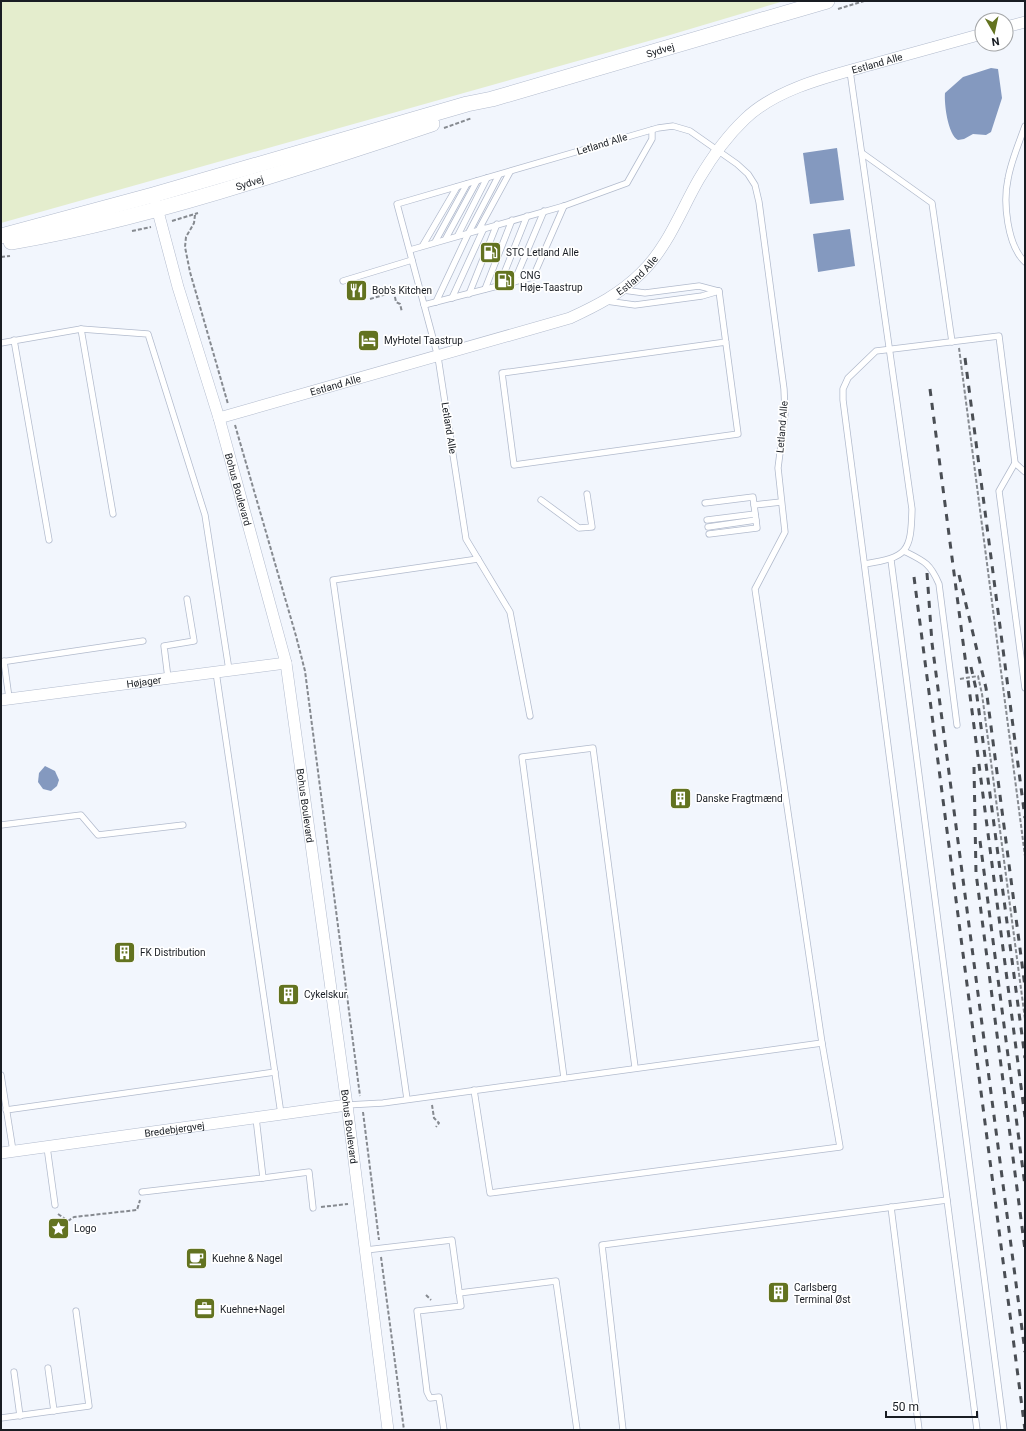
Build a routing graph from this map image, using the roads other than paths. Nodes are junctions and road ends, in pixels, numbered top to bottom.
1 (827, 1) edge
2 (1025, 22) edge
3 (1014, 25) edge
4 (974, 36) edge
5 (850, 71) junction
6 (492, 99) junction
7 (1025, 126) edge
8 (652, 130) junction
9 (718, 150) junction
10 (862, 153) junction
11 (510, 172) junction
12 (499, 175) junction
13 (487, 178) junction
14 (477, 181) junction
15 (467, 184) junction
16 (457, 187) junction
17 (153, 195) junction
18 (564, 206) junction
19 (158, 211) junction
20 (544, 211) junction
21 (528, 216) junction
22 (512, 220) junction
23 (497, 224) junction
24 (482, 228) junction
25 (469, 232) junction
26 (458, 235) junction
27 (1, 236) edge
28 (446, 238) junction
29 (435, 242) junction
30 (1, 244) edge
31 (423, 245) junction
32 (410, 250) junction
33 (412, 260) junction
34 (1025, 262) edge
35 (343, 281) dead end
36 (514, 282) junction
37 (499, 286) junction
38 (485, 289) junction
39 (623, 290) junction
40 (719, 291) junction
41 (469, 294) junction
42 (452, 298) junction
43 (605, 301) junction
44 (436, 302) junction
45 (424, 305) junction
46 (81, 329) junction
47 (14, 340) junction
48 (955, 341) junction
49 (726, 342) junction
50 (1, 343) edge
51 (890, 349) junction
52 (438, 357) junction
53 (218, 418) junction
54 (1015, 463) junction
55 (1025, 472) edge
56 (587, 494) dead end
57 (541, 500) dead end
58 (781, 502) junction
59 (705, 503) dead end
60 (754, 505) junction
61 (113, 514) dead end
62 (756, 517) junction
63 (707, 520) dead end
64 (708, 527) dead end
65 (709, 534) dead end
66 (49, 540) dead end
67 (904, 551) junction
68 (478, 559) junction
69 (892, 560) junction
70 (865, 564) junction
71 (187, 599) dead end
72 (143, 641) dead end
73 (2, 661) edge
74 (286, 663) junction
75 (229, 670) junction
76 (216, 672) junction
77 (168, 678) junction
78 (1025, 688) edge
79 (5, 699) edge
80 (530, 716) dead end
81 (957, 725) dead end
82 (1, 825) edge
83 (183, 825) dead end
84 (822, 1043) junction
85 (635, 1067) junction
86 (274, 1072) junction
87 (1, 1075) edge
88 (564, 1078) junction
89 (474, 1090) junction
90 (407, 1099) junction
91 (347, 1105) junction
92 (6, 1110) junction
93 (281, 1114) junction
94 (256, 1118) junction
95 (47, 1146) junction
96 (13, 1151) junction
97 (1, 1153) edge
98 (263, 1178) junction
99 (142, 1192) road end
100 (947, 1200) junction
101 (55, 1205) road end
102 (891, 1207) junction
103 (313, 1208) road end
104 (366, 1250) junction
105 (459, 1292) junction
106 (76, 1311) dead end
107 (48, 1368) dead end
108 (14, 1372) dead end
109 (54, 1411) junction
110 (20, 1416) junction
111 (1, 1418) edge
112 (388, 1430) edge
113 (444, 1430) edge
114 (577, 1430) edge
115 (623, 1430) edge
116 (919, 1430) edge
117 (977, 1430) edge
118 (1004, 1430) edge

1 - 6 main road, Sydvej
2 - 3 street
4 - 5 street, Estland Alle
5 - 9 street, Estland Alle
5 - 10 lane
6 - 17 main road, Sydvej
6 - 19 main road, Sydvej
7 - 34 lane
8 - 9 lane, Letland Alle
8 - 11 lane, Letland Alle
8 - 18 lane
9 - 39 street, Estland Alle
9 - 58 lane, Letland Alle
10 - 48 lane
10 - 51 lane
11 - 12 lane, Letland Alle
11 - 24 lane
12 - 13 lane, Letland Alle
12 - 25 lane
13 - 14 lane, Letland Alle
13 - 26 lane
14 - 15 lane, Letland Alle
14 - 28 lane
15 - 16 lane, Letland Alle
15 - 29 lane
16 - 31 lane
16 - 32 lane, Letland Alle
17 - 19 street, Bohus Boulevard
17 - 27 main road, Sydvej
18 - 20 lane
18 - 36 lane
19 - 30 main road, Sydvej
19 - 53 street, Bohus Boulevard
20 - 21 lane
20 - 36 lane
21 - 22 lane
21 - 37 lane
22 - 23 lane
22 - 38 lane
23 - 24 lane
23 - 41 lane
24 - 25 lane
24 - 42 lane
25 - 26 lane
25 - 44 lane
26 - 28 lane
28 - 29 lane
29 - 31 lane
31 - 32 lane
32 - 33 lane, Letland Alle
33 - 35 lane
33 - 45 lane, Letland Alle
36 - 37 lane
37 - 38 lane
38 - 41 lane
39 - 40 lane
39 - 43 street, Estland Alle
40 - 43 lane
40 - 49 lane
41 - 42 lane
42 - 44 lane
43 - 52 street, Estland Alle
44 - 45 lane
45 - 52 lane, Letland Alle
46 - 47 lane
46 - 61 lane
46 - 75 lane
47 - 50 lane
47 - 66 lane
48 - 51 lane
48 - 54 lane
49 - 49 lane
51 - 67 lane
51 - 70 lane
52 - 53 street, Estland Alle
52 - 68 lane, Letland Alle
53 - 74 street, Bohus Boulevard
54 - 55 lane
54 - 78 lane
56 - 57 lane
58 - 60 lane
58 - 84 lane, Letland Alle
59 - 60 lane
60 - 62 lane
62 - 63 lane
62 - 64 lane
62 - 65 lane
67 - 69 lane
67 - 81 lane
68 - 80 lane, Letland Alle
68 - 90 lane
69 - 70 lane
69 - 118 lane
70 - 100 lane
71 - 77 lane
72 - 73 lane
73 - 79 lane
74 - 75 street, Højager
74 - 91 street, Bohus Boulevard
75 - 76 street, Højager
76 - 77 street, Højager
76 - 86 lane
77 - 79 street, Højager
82 - 83 lane
84 - 85 lane
84 - 89 lane
85 - 88 lane
85 - 88 lane
86 - 92 lane
86 - 93 lane
87 - 92 lane
88 - 89 lane
89 - 90 lane
90 - 91 lane
91 - 93 street, Bredebjergvej
91 - 104 street, Bohus Boulevard
92 - 96 lane
93 - 94 street, Bredebjergvej
94 - 95 street, Bredebjergvej
94 - 98 lane
95 - 96 street, Bredebjergvej
95 - 101 lane
96 - 97 street, Bredebjergvej
98 - 99 lane
98 - 103 lane
100 - 102 lane
100 - 117 lane
102 - 115 lane
102 - 116 lane
104 - 105 lane
104 - 112 street, Bohus Boulevard
105 - 113 lane
105 - 114 lane
106 - 109 lane
107 - 109 lane
108 - 110 lane
109 - 110 lane
110 - 111 lane

